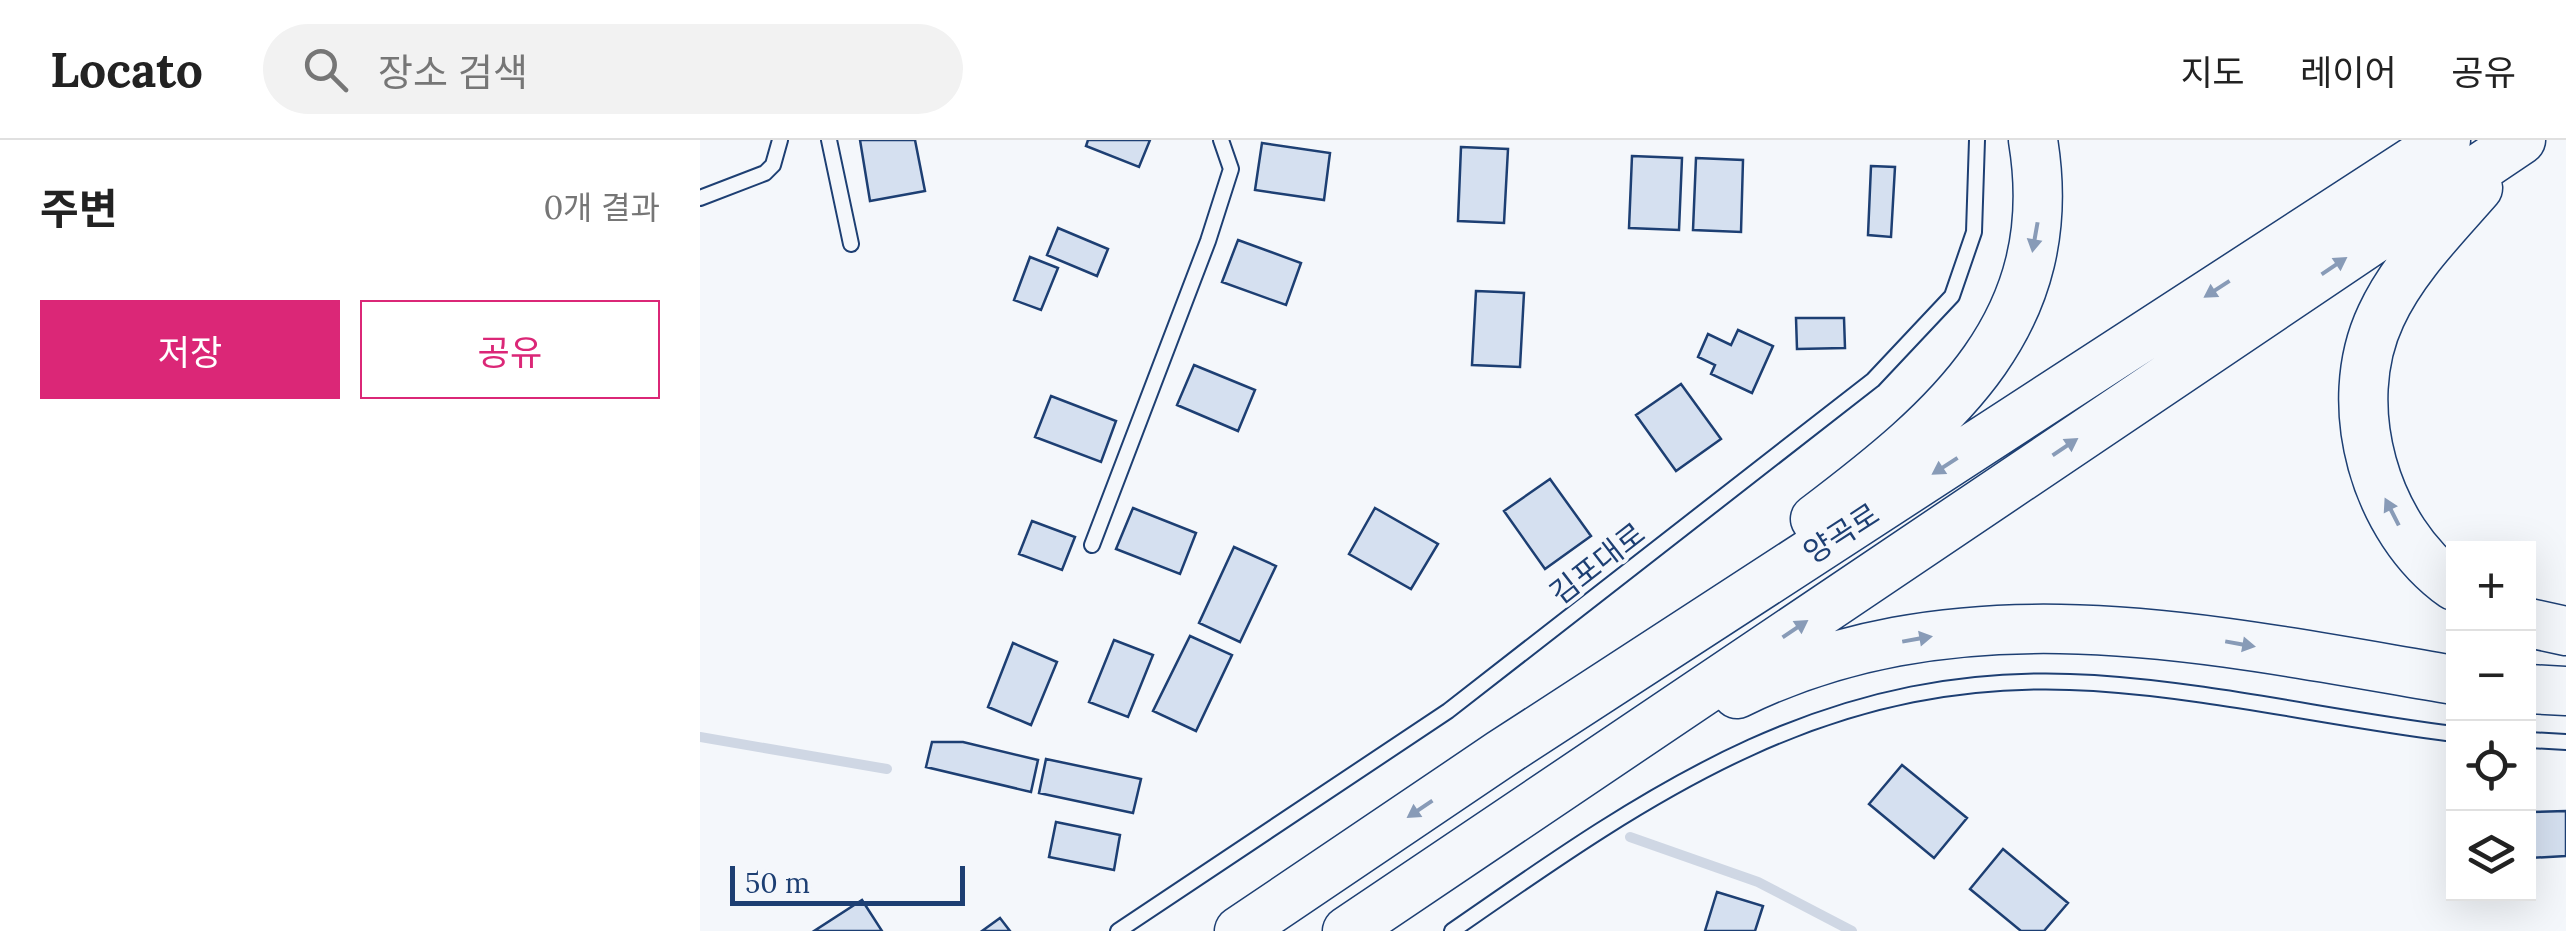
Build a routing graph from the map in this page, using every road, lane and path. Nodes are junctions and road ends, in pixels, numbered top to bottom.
1 (780, 140) edge
2 (829, 140) edge
3 (1221, 140) edge
4 (1977, 140) edge
5 (2033, 140) edge
6 (2446, 140) edge
7 (2520, 140) edge
8 (700, 198) edge
9 (851, 244) dead end
10 (1092, 546) dead end
11 (2446, 578) edge
12 (2536, 625) edge
13 (2566, 631) edge
14 (2446, 679) edge
15 (2536, 689) edge
16 (2566, 691) edge
17 (2446, 733) edge
18 (2536, 740) edge
19 (2566, 742) edge
20 (1501, 754) junction
21 (1453, 859) junction
22 (1118, 931) edge
23 (1239, 931) edge
24 (1347, 931) edge
25 (1452, 931) edge

1 - 8 lane
2 - 9 lane
3 - 10 lane
4 - 22 lane, 김포대로
5 -> 20 highway
6 -> 20 highway, 양곡로
11 -> 7 highway
21 -> 7 highway, 양곡로
12 - 13 highway
21 -> 14 highway
15 - 16 highway
17 - 25 lane
18 - 19 lane
20 -> 23 highway, 양곡로
21 - 24 highway, 양곡로

